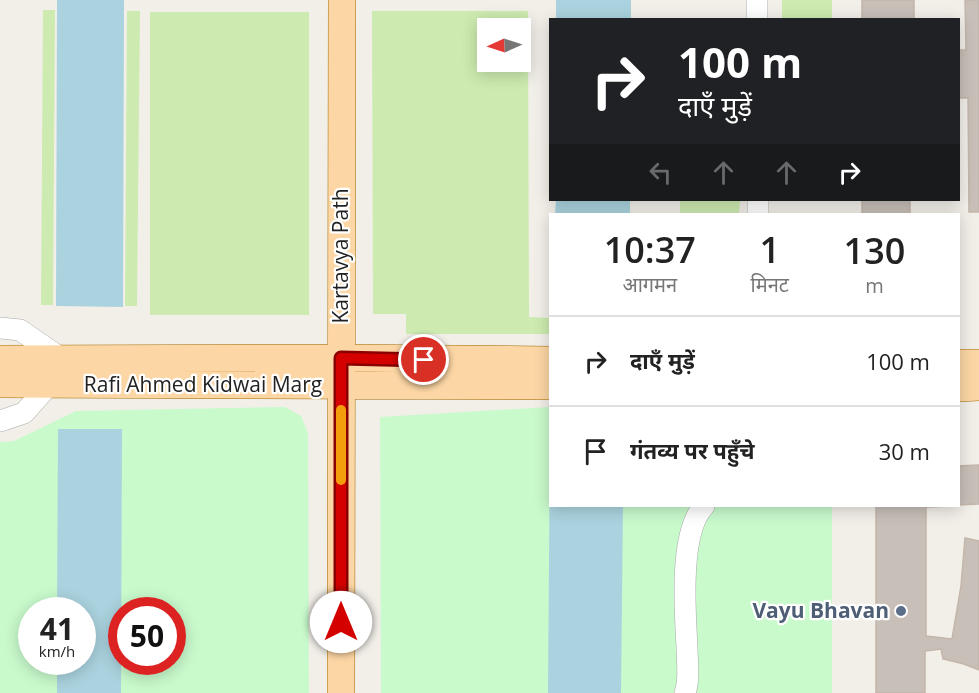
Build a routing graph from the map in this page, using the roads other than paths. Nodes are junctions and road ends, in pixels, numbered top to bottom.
1 (342, 0) edge
2 (757, 0) edge
3 (758, 18) edge
4 (0, 328) edge
5 (0, 359) edge
6 (62, 359) junction
7 (549, 360) edge
8 (960, 363) edge
9 (979, 363) edge
10 (341, 372) junction
11 (0, 384) edge
12 (49, 385) junction
13 (549, 386) edge
14 (979, 387) edge
15 (960, 388) edge
16 (0, 421) edge
17 (703, 507) edge
18 (341, 693) edge
19 (685, 693) edge

1 - 10 main road, Kartavya Path
2 - 3 street
4 - 6 street
5 - 6 main road, Rafi Ahmed Kidwai Marg
6 - 10 main road, Rafi Ahmed Kidwai Marg
7 - 10 main road, Rafi Ahmed Kidwai Marg
8 - 9 main road
10 - 12 main road, Rafi Ahmed Kidwai Marg
10 - 13 main road, Rafi Ahmed Kidwai Marg
10 - 18 main road, Kartavya Path
11 - 12 main road, Rafi Ahmed Kidwai Marg
12 - 16 street
14 - 15 main road
17 - 19 street

